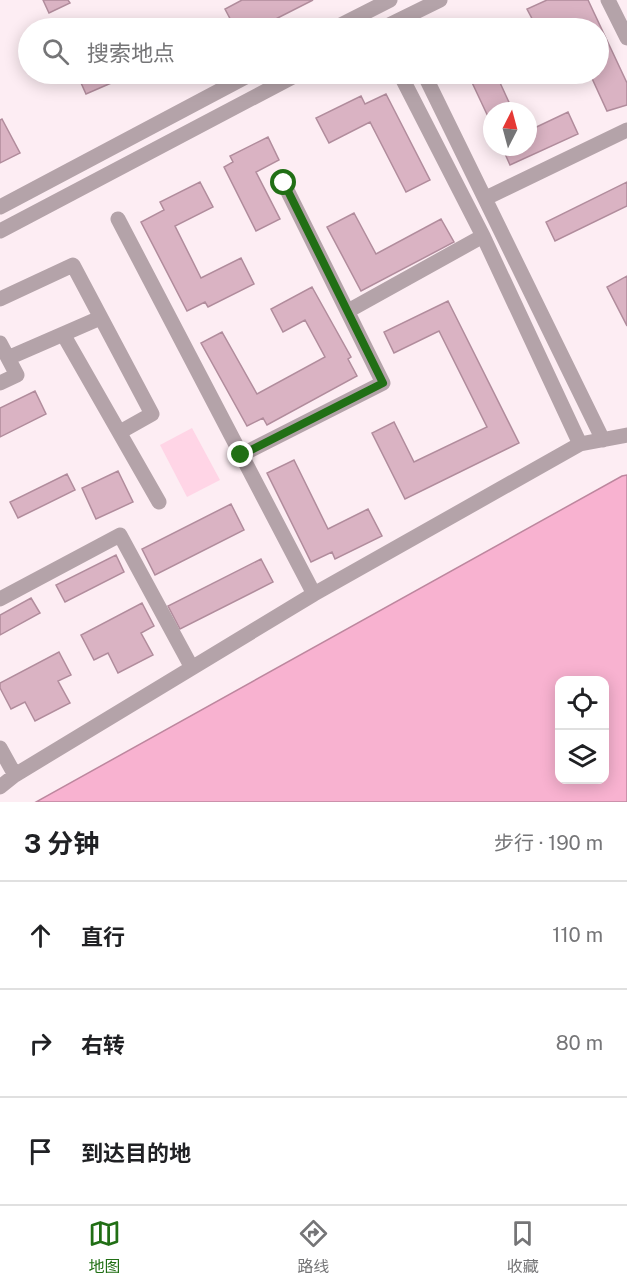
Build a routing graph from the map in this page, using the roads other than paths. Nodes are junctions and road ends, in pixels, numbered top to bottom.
1 (389, 0) edge
2 (440, 0) edge
3 (608, 0) edge
4 (369, 5) edge
5 (350, 18) edge
6 (397, 18) edge
7 (411, 18) edge
8 (627, 38) edge
9 (232, 84) edge
10 (279, 84) edge
11 (405, 84) edge
12 (429, 84) edge
13 (627, 130) edge
14 (284, 183) dead end
15 (486, 198) junction
16 (0, 207) edge
17 (118, 219) dead end
18 (0, 231) edge
19 (483, 236) junction
20 (0, 299) edge
21 (348, 311) junction
22 (100, 318) junction
23 (63, 334) junction
24 (0, 343) edge
25 (8, 358) junction
26 (0, 383) edge
27 (120, 432) junction
28 (627, 435) edge
29 (603, 440) junction
30 (580, 444) junction
31 (241, 455) junction
32 (159, 502) dead end
33 (314, 594) junction
34 (0, 598) edge
35 (192, 668) junction
36 (0, 748) edge
37 (15, 775) junction
38 (0, 787) edge

1 - 4 street
1 - 6 street
2 - 7 street
3 - 8 street
4 - 5 street
9 - 16 street
10 - 18 street
11 - 19 street
12 - 15 street
13 - 15 street
14 - 21 street
15 - 29 street
17 - 31 street
19 - 21 street
19 - 30 street
20 - 22 street
21 - 31 street
22 - 23 street
22 - 27 street
23 - 25 street
23 - 27 street
24 - 25 street
25 - 26 street
27 - 32 street
28 - 29 street
29 - 30 street
30 - 33 street
31 - 33 street
33 - 35 street
34 - 35 street
35 - 37 street
36 - 37 street
37 - 38 street

